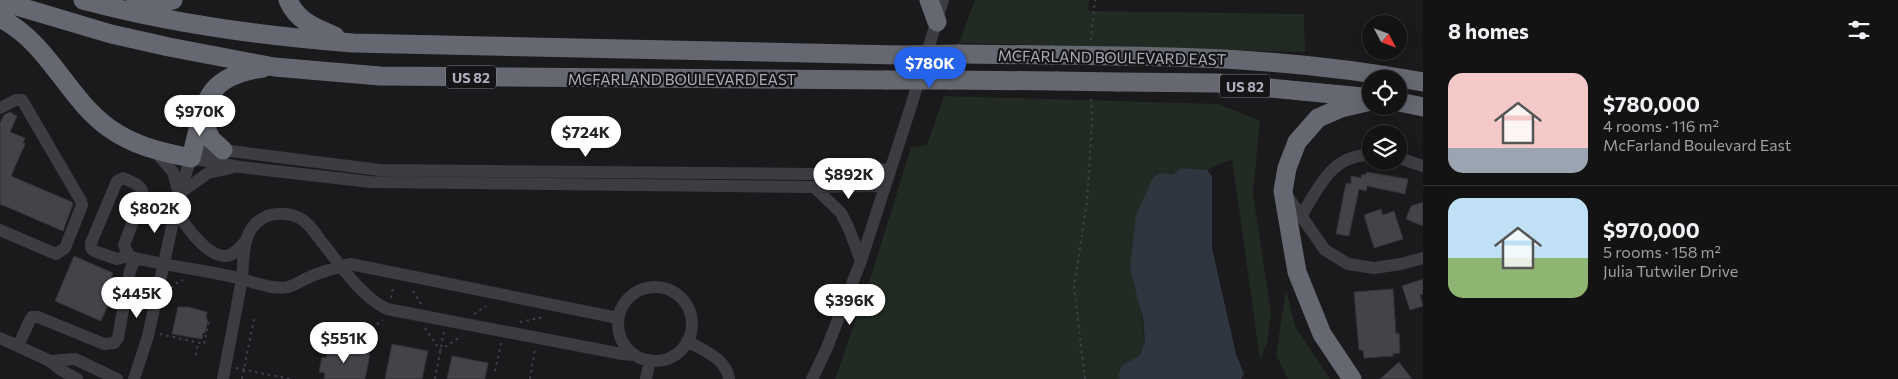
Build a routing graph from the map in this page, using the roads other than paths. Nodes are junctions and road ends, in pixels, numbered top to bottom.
1 (83, 0) edge
2 (173, 0) edge
3 (288, 0) edge
4 (929, 0) edge
5 (943, 0) edge
6 (0, 1) edge
7 (122, 11) junction
8 (0, 18) edge
9 (937, 22) junction
10 (353, 43) junction
11 (274, 67) junction
12 (1423, 82) edge
13 (1362, 99) edge
14 (1362, 102) edge
15 (1407, 104) edge
16 (1423, 107) edge
17 (0, 108) edge
18 (202, 119) junction
19 (222, 150) junction
20 (155, 151) junction
21 (1362, 154) edge
22 (191, 158) junction
23 (1407, 161) edge
24 (1423, 166) edge
25 (240, 167) junction
26 (889, 169) junction
27 (884, 186) junction
28 (814, 187) junction
29 (1283, 191) junction
30 (179, 194) junction
31 (175, 209) junction
32 (1302, 215) junction
33 (0, 230) edge
34 (244, 243) junction
35 (234, 253) junction
36 (132, 257) junction
37 (1423, 258) edge
38 (860, 260) junction
39 (162, 265) junction
40 (342, 266) junction
41 (212, 272) junction
42 (242, 279) junction
43 (618, 318) junction
44 (0, 338) edge
45 (687, 341) junction
46 (18, 346) junction
47 (635, 355) junction
48 (650, 360) junction
49 (50, 361) junction
50 (77, 379) edge
51 (117, 379) edge
52 (134, 379) edge
53 (223, 379) edge
54 (646, 379) edge
55 (730, 379) edge
56 (812, 379) edge
57 (1352, 379) edge

1 - 7 highway, MCFARLAND BOULEVARD EAST / US 82
2 - 7 highway
3 - 10 highway
4 - 9 highway
5 - 9 street
6 - 11 highway, MCFARLAND BOULEVARD EAST / US 82
7 - 10 highway, MCFARLAND BOULEVARD EAST / US 82
8 - 20 highway
9 - 26 street
10 - 12 highway, MCFARLAND BOULEVARD EAST / US 82, bridge
11 - 13 highway, MCFARLAND BOULEVARD EAST / US 82, bridge
11 - 18 highway
14 - 29 highway
15 - 16 highway
17 - 33 street
18 - 19 highway
18 - 22 highway
19 - 22 street
19 - 26 street
20 - 22 highway
20 - 30 street
21 - 32 street
22 - 25 street
22 - 30 street
23 - 24 street
25 - 28 street
25 - 30 street
26 - 27 street
27 - 28 street
27 - 38 street
28 - 38 street
29 - 32 street
29 - 57 highway
30 - 31 street
31 - 35 street
31 - 39 street
32 - 37 street
34 - 35 street
34 - 40 street
34 - 42 street
35 - 41 street
36 - 36 street
36 - 39 street
36 - 46 street
38 - 56 street
39 - 41 street
39 - 52 street
40 - 42 street
40 - 43 street
40 - 47 street
41 - 42 street
42 - 53 street
43 - 45 street
43 - 47 street
44 - 46 street
45 - 48 street
45 - 55 street
46 - 49 street
47 - 48 street
48 - 54 street
49 - 50 street
49 - 51 street

